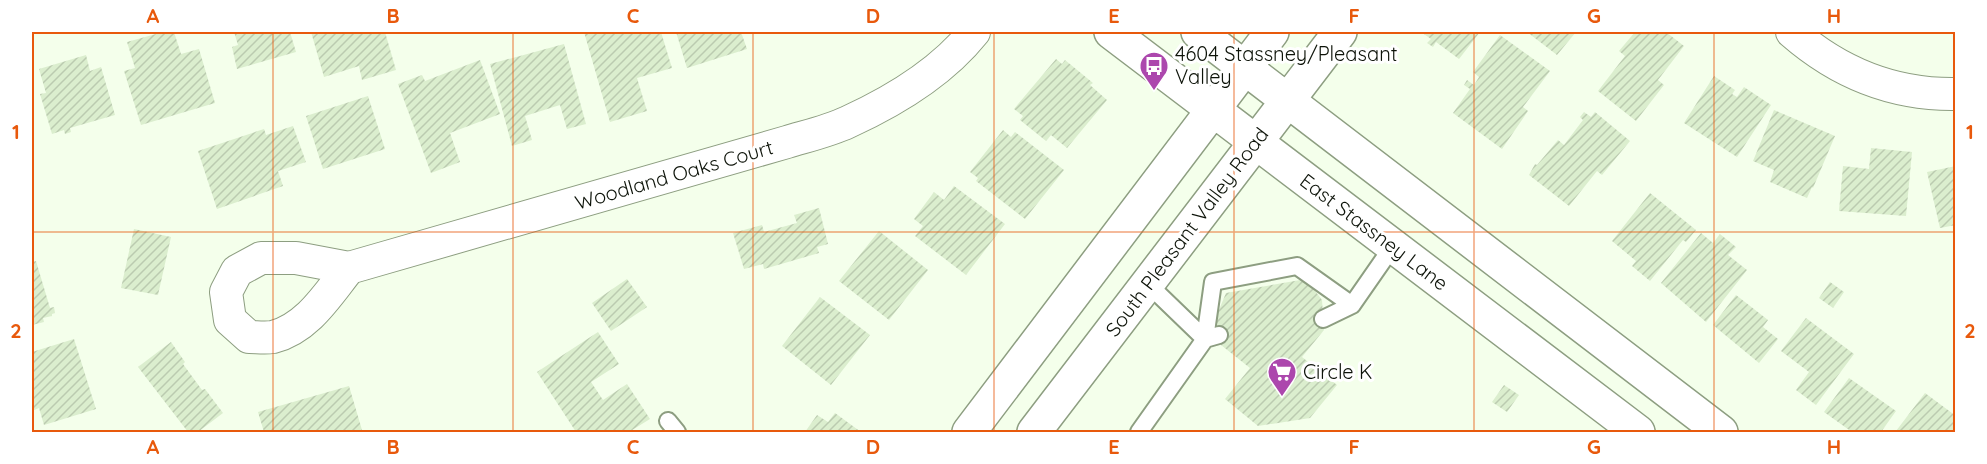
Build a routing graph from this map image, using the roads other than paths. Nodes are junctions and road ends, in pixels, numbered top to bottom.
1 (974, 32) edge
2 (1111, 32) edge
3 (1198, 32) edge
4 (1272, 32) edge
5 (1340, 32) edge
6 (1792, 32) edge
7 (1245, 67) junction
8 (1956, 94) edge
9 (1288, 100) junction
10 (1213, 110) junction
11 (1256, 142) junction
12 (1393, 246) junction
13 (349, 267) dead end
14 (1148, 284) junction
15 (1352, 305) junction
16 (1323, 319) dead end
17 (1212, 337) junction
18 (969, 432) edge
19 (1034, 432) edge
20 (1138, 432) edge
21 (1638, 432) edge
22 (1721, 432) edge

1 - 13 street, Woodland Oaks Court
2 - 10 main road, East Stassney Lane
3 - 7 main road
4 - 7 main road
5 - 9 main road, South Pleasant Valley Road
6 - 8 street
7 - 9 main road
7 - 10 main road
9 - 11 main road, South Pleasant Valley Road
9 - 22 main road
10 - 11 main road, East Stassney Lane
10 - 18 main road
11 - 12 main road, East Stassney Lane
11 - 14 main road, South Pleasant Valley Road
12 - 15 lane
12 - 21 main road, East Stassney Lane
14 - 17 lane
14 - 19 main road, South Pleasant Valley Road
15 - 16 lane
15 - 17 lane
17 - 20 lane

